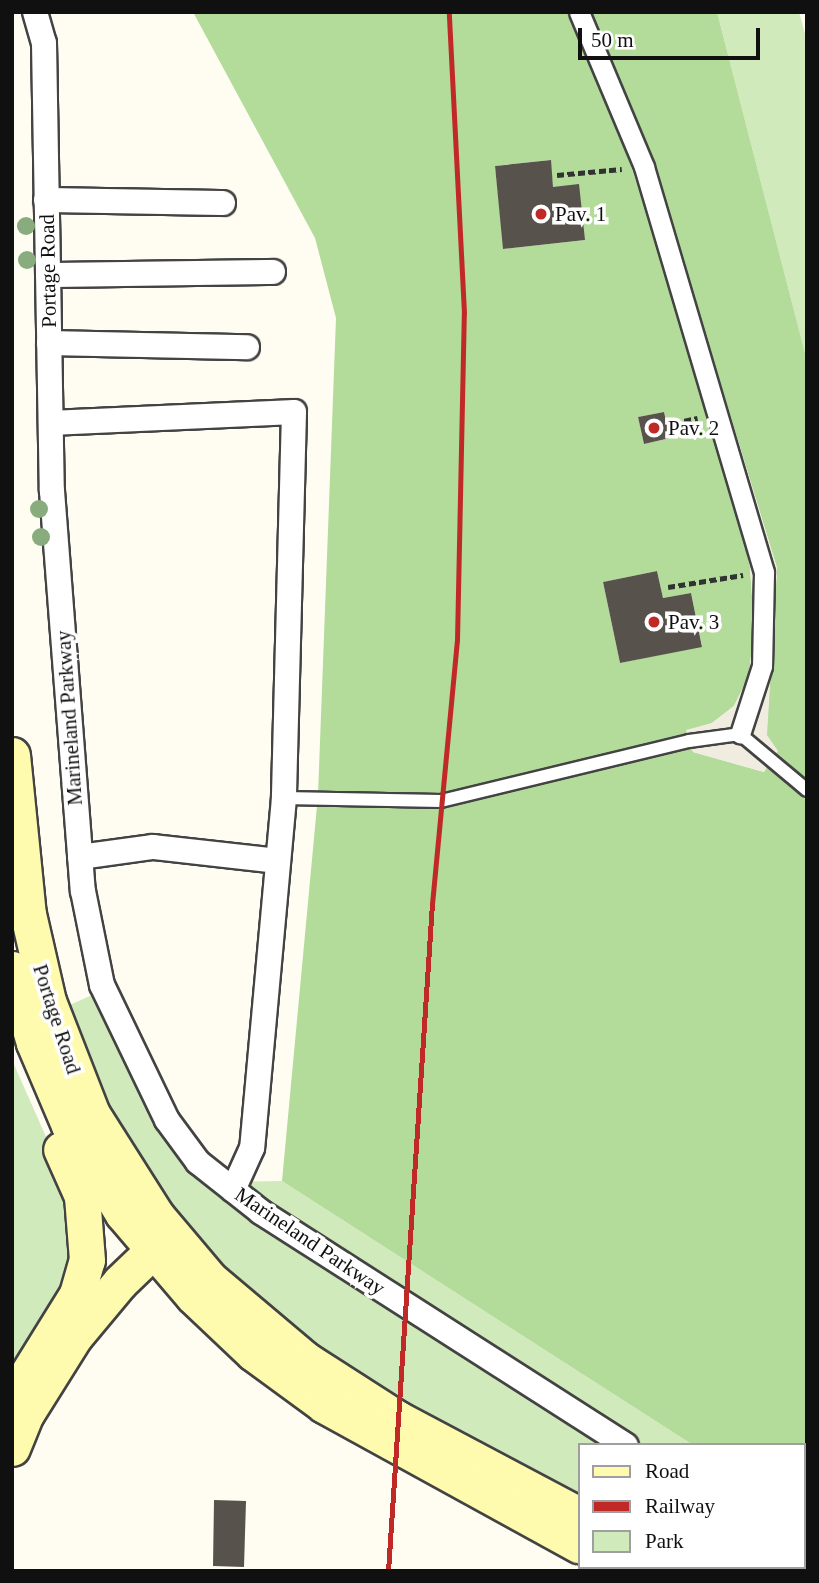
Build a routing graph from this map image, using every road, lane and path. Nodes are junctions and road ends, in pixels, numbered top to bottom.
1 (35, 12) edge
2 (579, 12) edge
3 (644, 167) junction
4 (557, 175) dead end
5 (47, 200) junction
6 (223, 203) dead end
7 (273, 272) dead end
8 (48, 275) junction
9 (49, 343) junction
10 (247, 347) dead end
11 (51, 423) junction
12 (55, 531) joint
13 (764, 572) junction
14 (668, 587) dead end
15 (740, 734) junction
16 (12, 755) edge
17 (807, 790) edge
18 (284, 798) junction
19 (80, 857) junction
20 (277, 861) junction
21 (20, 915) edge
22 (12, 969) edge
23 (12, 1033) edge
24 (233, 1190) junction
25 (161, 1242) junction
26 (12, 1399) edge
27 (623, 1443) edge
28 (12, 1448) edge
29 (578, 1514) edge
30 (578, 1544) edge

1 - 5 street, Portage Road
2 - 3 street
3 - 4 path
3 - 13 street
5 - 6 street
5 - 8 street, Portage Road
7 - 8 street
8 - 9 street, Portage Road
9 - 10 street
9 - 11 street, Portage Road
11 - 12 street, Portage Road
11 - 18 street
12 - 19 street, Marineland Parkway
13 - 14 path
13 - 15 street
15 - 17 lane
15 - 18 lane
16 - 21 main road, Portage Road
18 - 20 street
19 - 20 street
19 - 24 street, Marineland Parkway
20 - 24 street
21 - 25 main road, Portage Road
22 - 25 main road, Portage Road
23 - 26 main road
24 - 27 street, Marineland Parkway
25 - 28 main road
25 - 29 main road
25 - 30 main road

